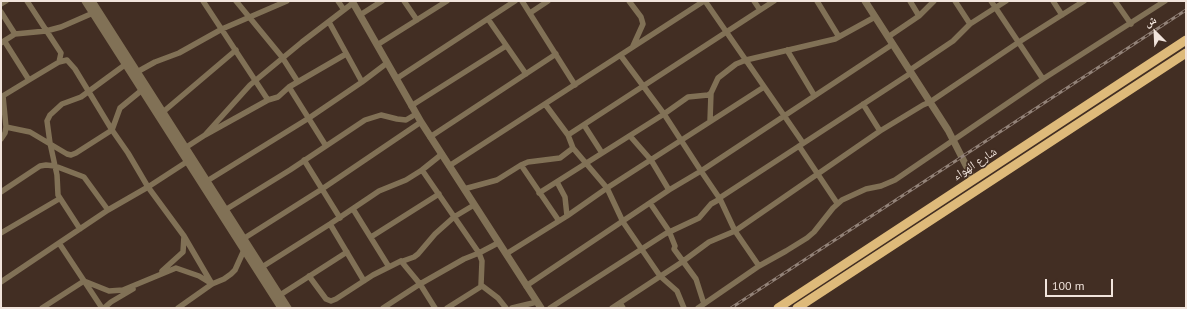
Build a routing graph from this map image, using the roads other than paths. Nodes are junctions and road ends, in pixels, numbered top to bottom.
1 (6, 1) edge
2 (27, 1) edge
3 (85, 1) edge
4 (92, 1) edge
5 (203, 1) edge
6 (236, 1) edge
7 (287, 1) edge
8 (338, 1) edge
9 (368, 1) edge
10 (382, 1) edge
11 (404, 1) edge
12 (447, 1) edge
13 (515, 1) edge
14 (522, 1) edge
15 (548, 1) edge
16 (629, 1) edge
17 (705, 1) edge
18 (754, 1) edge
19 (774, 1) edge
20 (817, 1) edge
21 (865, 1) edge
22 (910, 1) edge
23 (934, 1) edge
24 (955, 1) edge
25 (991, 1) edge
26 (1006, 1) edge
27 (1053, 1) edge
28 (1084, 1) edge
29 (1115, 1) edge
30 (1165, 1) edge
31 (352, 2) edge
32 (1, 4) edge
33 (995, 8) junction
34 (369, 9) junction
35 (344, 10) junction
36 (760, 10) junction
37 (1, 12) edge
38 (93, 13) junction
39 (530, 13) junction
40 (360, 15) junction
41 (1062, 15) junction
42 (919, 16) junction
43 (249, 17) junction
44 (875, 17) junction
45 (488, 19) junction
46 (417, 20) junction
47 (329, 22) junction
48 (970, 24) junction
49 (1131, 24) junction
50 (222, 29) junction
51 (46, 31) junction
52 (726, 31) junction
53 (15, 34) junction
54 (839, 37) junction
55 (888, 37) junction
56 (1186, 40) edge
57 (3, 42) edge
58 (1019, 42) junction
59 (893, 44) junction
60 (377, 46) junction
61 (506, 46) junction
62 (633, 46) junction
63 (236, 50) junction
64 (787, 50) junction
65 (1186, 53) edge
66 (346, 54) junction
67 (556, 54) junction
68 (621, 56) junction
69 (282, 58) junction
70 (746, 60) junction
71 (59, 62) junction
72 (387, 63) junction
73 (126, 64) junction
74 (910, 71) junction
75 (137, 72) junction
76 (526, 74) junction
77 (396, 79) junction
78 (1043, 79) junction
79 (29, 80) junction
80 (256, 80) junction
81 (298, 82) junction
82 (362, 82) junction
83 (575, 84) junction
84 (643, 86) junction
85 (289, 87) junction
86 (764, 87) junction
87 (142, 90) junction
88 (89, 91) junction
89 (711, 94) junction
90 (814, 96) junction
91 (2, 97) edge
92 (268, 100) junction
93 (930, 102) junction
94 (545, 104) junction
95 (862, 104) junction
96 (411, 106) junction
97 (163, 112) junction
98 (416, 114) junction
99 (664, 114) junction
100 (784, 115) junction
101 (309, 118) junction
102 (710, 121) junction
103 (421, 122) junction
104 (584, 125) junction
105 (6, 127) junction
106 (112, 130) junction
107 (880, 131) junction
108 (205, 135) junction
109 (568, 135) junction
110 (630, 136) junction
111 (430, 137) junction
112 (1, 139) edge
113 (953, 139) junction
114 (681, 140) junction
115 (50, 143) junction
116 (801, 145) junction
117 (326, 146) junction
118 (185, 148) junction
119 (573, 148) junction
120 (602, 153) junction
121 (442, 154) junction
122 (304, 160) junction
123 (651, 160) junction
124 (188, 161) junction
125 (585, 164) junction
126 (521, 165) junction
127 (55, 166) junction
128 (449, 166) junction
129 (422, 170) junction
130 (701, 171) junction
131 (818, 175) junction
132 (973, 180) junction
133 (207, 181) junction
134 (557, 182) junction
135 (148, 187) junction
136 (607, 188) junction
137 (322, 189) junction
138 (464, 189) junction
139 (669, 190) junction
140 (1, 192) edge
141 (539, 193) junction
142 (439, 194) junction
143 (59, 199) junction
144 (720, 199) junction
145 (650, 203) junction
146 (837, 203) junction
147 (474, 204) junction
148 (353, 209) junction
149 (108, 210) junction
150 (225, 210) junction
151 (567, 216) junction
152 (454, 217) junction
153 (340, 218) junction
154 (558, 221) junction
155 (623, 222) junction
156 (330, 224) junction
157 (80, 229) junction
158 (669, 231) junction
159 (735, 231) junction
160 (1, 233) edge
161 (184, 236) junction
162 (371, 237) junction
163 (243, 239) junction
164 (59, 243) junction
165 (498, 243) junction
166 (641, 249) junction
167 (244, 250) junction
168 (347, 252) junction
169 (479, 253) junction
170 (506, 254) junction
171 (401, 261) junction
172 (682, 262) junction
173 (758, 266) junction
174 (262, 267) junction
175 (389, 267) junction
176 (156, 275) junction
177 (309, 276) junction
178 (660, 276) junction
179 (84, 281) junction
180 (364, 281) junction
181 (1, 282) edge
182 (212, 284) junction
183 (420, 284) junction
184 (482, 286) junction
185 (526, 286) junction
186 (280, 295) junction
187 (704, 304) junction
188 (539, 305) edge
189 (621, 305) edge
190 (386, 307) edge
191 (42, 308) edge
192 (103, 308) edge
193 (178, 308) edge
194 (281, 308) edge
195 (288, 308) edge
196 (436, 308) edge
197 (447, 308) edge
198 (506, 308) edge
199 (512, 308) edge
200 (550, 308) edge
201 (612, 308) edge
202 (684, 308) edge
203 (698, 308) edge
204 (778, 308) edge
205 (797, 308) edge

1 - 32 street
2 - 51 street
3 - 38 street
4 - 75 street
5 - 50 street
6 - 43 street
7 - 43 street
8 - 35 street
9 - 34 street
10 - 34 street
11 - 46 street
12 - 46 street
13 - 45 street
14 - 39 street
15 - 39 street
16 - 62 street
17 - 52 street
17 - 62 street
18 - 36 street
19 - 36 street
20 - 54 street
21 - 44 street
22 - 42 street
23 - 42 street
24 - 48 street
25 - 33 street
26 - 33 street
27 - 41 street
28 - 41 street
29 - 49 street
30 - 49 street
31 - 35 street
31 - 40 street
33 - 48 street
33 - 58 street
34 - 40 street
35 - 47 street
36 - 52 street
37 - 53 street
38 - 51 street
38 - 73 street
39 - 67 street
40 - 60 street
41 - 58 street
42 - 55 street
43 - 50 street
43 - 69 street
44 - 54 street
44 - 55 street
45 - 61 street
45 - 77 street
46 - 60 street
47 - 66 street
47 - 69 street
48 - 74 street
49 - 78 street
50 - 63 street
50 - 75 street
51 - 53 street
51 - 71 street
52 - 70 street
52 - 84 street
53 - 57 street
54 - 64 street
55 - 59 street
56 - 132 highway, شارع الهواء
57 - 79 street
58 - 78 street
58 - 93 street
59 - 74 street
59 - 90 street
60 - 72 street
61 - 76 street
61 - 96 street
62 - 68 street
63 - 80 street
63 - 97 street
64 - 70 street
64 - 90 street
65 - 205 highway, شارع الهواء
66 - 81 street
66 - 82 street
67 - 76 street
67 - 83 street
68 - 83 street
68 - 84 street
69 - 80 street
69 - 81 street
70 - 86 street
70 - 89 street
71 - 79 street
71 - 88 street
72 - 77 street
72 - 82 street
73 - 87 street
73 - 88 street
74 - 93 street
74 - 95 street
75 - 97 street
76 - 111 street
77 - 96 street
78 - 113 street
79 - 91 street
80 - 92 street
80 - 108 street
81 - 85 street
82 - 101 street
83 - 94 street
84 - 99 street
84 - 104 street
85 - 92 street
85 - 101 street
86 - 100 street
86 - 102 street
87 - 106 street
87 - 124 street
88 - 106 street
88 - 115 street
89 - 99 street
89 - 102 street
90 - 100 street
91 - 105 street
92 - 108 street
93 - 107 street
93 - 113 street
94 - 109 street
94 - 128 street
95 - 107 street
95 - 116 street
96 - 98 street
97 - 118 street
98 - 103 street
98 - 117 street
99 - 110 street
99 - 114 street
100 - 116 street
100 - 130 street
101 - 117 street
101 - 133 street
102 - 114 street
103 - 111 street
103 - 137 street
104 - 109 street
104 - 120 street
105 - 112 street
105 - 115 street
106 - 115 street
106 - 135 street
107 - 131 street
108 - 118 street
109 - 119 street
110 - 120 street
110 - 123 street
111 - 121 street
113 - 132 street
113 - 146 street
114 - 123 street
114 - 130 street
115 - 127 street
116 - 131 street
116 - 144 street
117 - 122 street
118 - 133 street
119 - 125 street
119 - 126 street
120 - 125 street
121 - 128 street
121 - 129 street
122 - 137 street
122 - 150 street
123 - 136 street
123 - 139 street
124 - 135 street
124 - 167 street
125 - 134 street
125 - 136 street
126 - 138 street
126 - 141 street
127 - 140 street
127 - 143 street
127 - 149 street
128 - 138 street
129 - 142 street
129 - 148 street
130 - 139 street
130 - 144 street
131 - 146 street
131 - 159 street
132 - 204 highway, شارع الهواء
133 - 150 street
134 - 141 street
134 - 151 street
135 - 149 street
135 - 161 street
136 - 151 street
136 - 155 street
137 - 153 street
137 - 163 street
138 - 147 street
139 - 145 street
141 - 154 street
142 - 152 street
142 - 162 street
143 - 157 street
143 - 160 street
144 - 158 street
144 - 159 street
145 - 155 street
145 - 158 street
146 - 173 street
147 - 152 street
147 - 165 street
148 - 153 street
148 - 162 street
149 - 157 street
150 - 163 street
151 - 154 street
152 - 169 street
152 - 171 street
153 - 156 street
154 - 170 street
155 - 166 street
155 - 185 street
156 - 168 street
156 - 174 street
157 - 164 street
158 - 166 street
158 - 172 street
159 - 172 street
159 - 173 street
161 - 176 street
161 - 182 street
162 - 175 street
163 - 174 street
164 - 179 street
164 - 181 street
165 - 169 street
165 - 170 street
166 - 178 street
166 - 200 street
167 - 182 street
167 - 194 street
168 - 177 street
168 - 180 street
169 - 183 street
169 - 184 street
170 - 185 street
171 - 175 street
171 - 183 street
172 - 178 street
172 - 187 street
173 - 187 street
174 - 186 street
175 - 180 street
176 - 179 street
176 - 182 street
176 - 192 street
177 - 180 street
177 - 186 street
178 - 189 street
178 - 202 street
179 - 191 street
179 - 192 street
182 - 193 street
183 - 190 street
183 - 196 street
184 - 197 street
184 - 198 street
185 - 188 street
186 - 195 street
187 - 203 street
188 - 199 street
189 - 201 street

